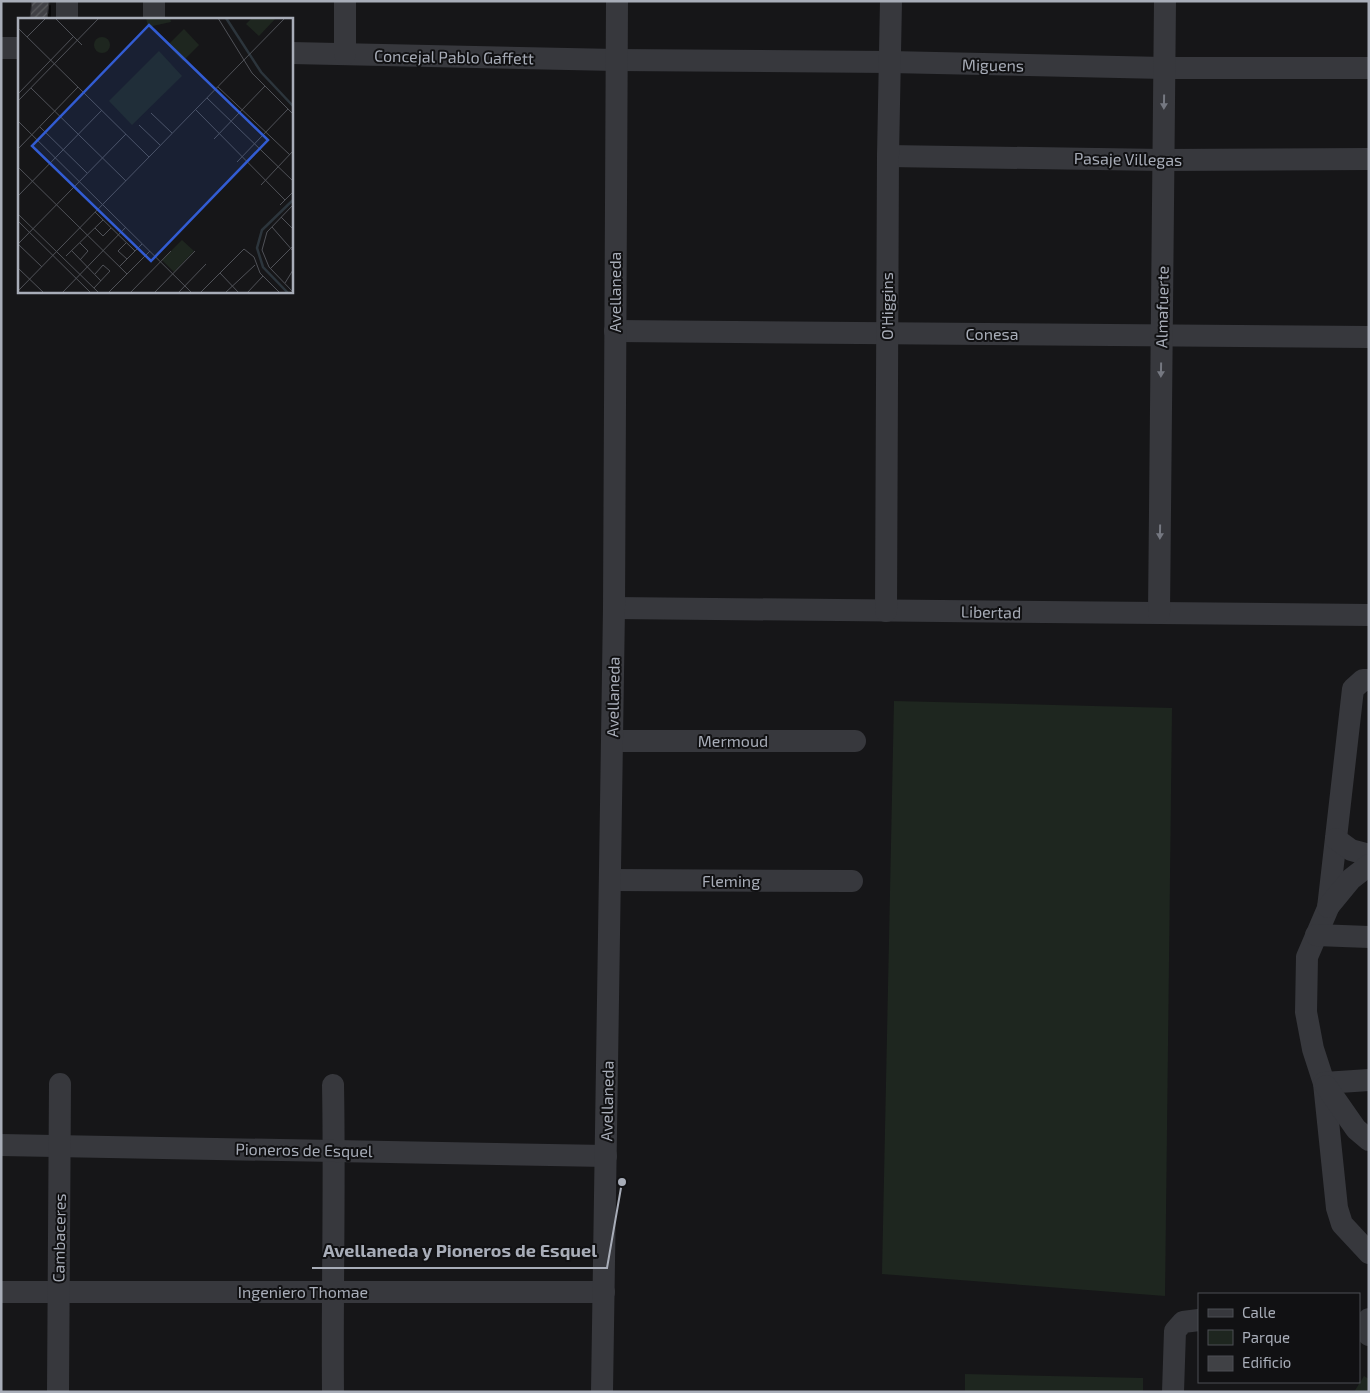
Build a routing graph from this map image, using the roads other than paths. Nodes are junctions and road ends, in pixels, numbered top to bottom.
1 (67, 1) edge
2 (154, 1) edge
3 (345, 1) edge
4 (617, 1) edge
5 (891, 1) edge
6 (1165, 1) edge
7 (67, 18) edge
8 (154, 18) edge
9 (1, 48) edge
10 (18, 48) edge
11 (292, 53) edge
12 (345, 54) junction
13 (616, 60) junction
14 (890, 62) junction
15 (1164, 68) junction
16 (1369, 68) edge
17 (888, 156) junction
18 (1369, 159) edge
19 (1164, 160) junction
20 (615, 331) junction
21 (887, 333) junction
22 (1162, 336) junction
23 (1369, 337) edge
24 (614, 608) junction
25 (886, 611) junction
26 (1159, 613) junction
27 (1369, 616) edge
28 (1369, 680) edge
29 (854, 741) dead end
30 (612, 742) junction
31 (1336, 838) junction
32 (1369, 854) edge
33 (1369, 865) edge
34 (610, 880) junction
35 (852, 881) dead end
36 (1328, 908) junction
37 (1316, 935) junction
38 (1369, 937) edge
39 (1369, 1080) edge
40 (1324, 1083) junction
41 (60, 1084) dead end
42 (333, 1085) dead end
43 (1369, 1140) edge
44 (1, 1145) edge
45 (60, 1146) junction
46 (334, 1150) junction
47 (606, 1156) junction
48 (1369, 1253) edge
49 (1, 1292) edge
50 (332, 1292) junction
51 (604, 1292) junction
52 (58, 1293) junction
53 (1198, 1320) edge
54 (58, 1392) edge
55 (333, 1392) edge
56 (602, 1392) edge
57 (1173, 1392) edge

1 - 7 street
2 - 8 street
3 - 12 street
4 - 13 street, Avellaneda
5 - 14 street, O'Higgins
6 - 15 street, Almafuerte
9 - 10 street
11 - 12 street, Concejal Pablo Gaffett
12 - 13 street, Concejal Pablo Gaffett
13 - 14 street, Miguens
13 - 20 street, Avellaneda
14 - 15 street, Miguens
14 - 17 street, O'Higgins
15 - 16 street, Miguens
15 -> 19 street, Almafuerte
17 - 19 street, Pasaje Villegas
17 - 21 street, O'Higgins
18 - 19 street, Pasaje Villegas
19 - 22 street, Almafuerte
20 - 21 street, Conesa
20 - 24 street, Avellaneda
21 - 22 street, Conesa
21 - 25 street, O'Higgins
22 - 23 street, Conesa
22 -> 26 street, Almafuerte
24 - 25 street, Libertad
24 - 30 street, Avellaneda
25 - 26 street, Libertad
26 - 27 street, Libertad
28 - 31 street
29 - 30 street, Mermoud
30 - 34 street, Avellaneda
31 - 32 street
31 - 36 street
33 - 36 street
34 - 35 street, Fleming
34 - 47 street, Avellaneda
36 - 37 street
37 - 38 street
37 - 40 street
39 - 40 street
40 - 43 street
40 - 48 street
41 - 45 street, Cambaceres
42 - 46 street
44 - 45 street, Pioneros de Esquel
45 - 46 street, Pioneros de Esquel
45 - 52 street, Cambaceres
46 - 47 street, Pioneros de Esquel
46 - 50 street
47 - 51 street, Avellaneda
49 - 52 street, Ingeniero Thomae
50 - 51 street, Ingeniero Thomae
50 - 52 street, Ingeniero Thomae
50 - 55 street
51 - 56 street, Avellaneda
52 - 54 street, Cambaceres
53 - 57 street

